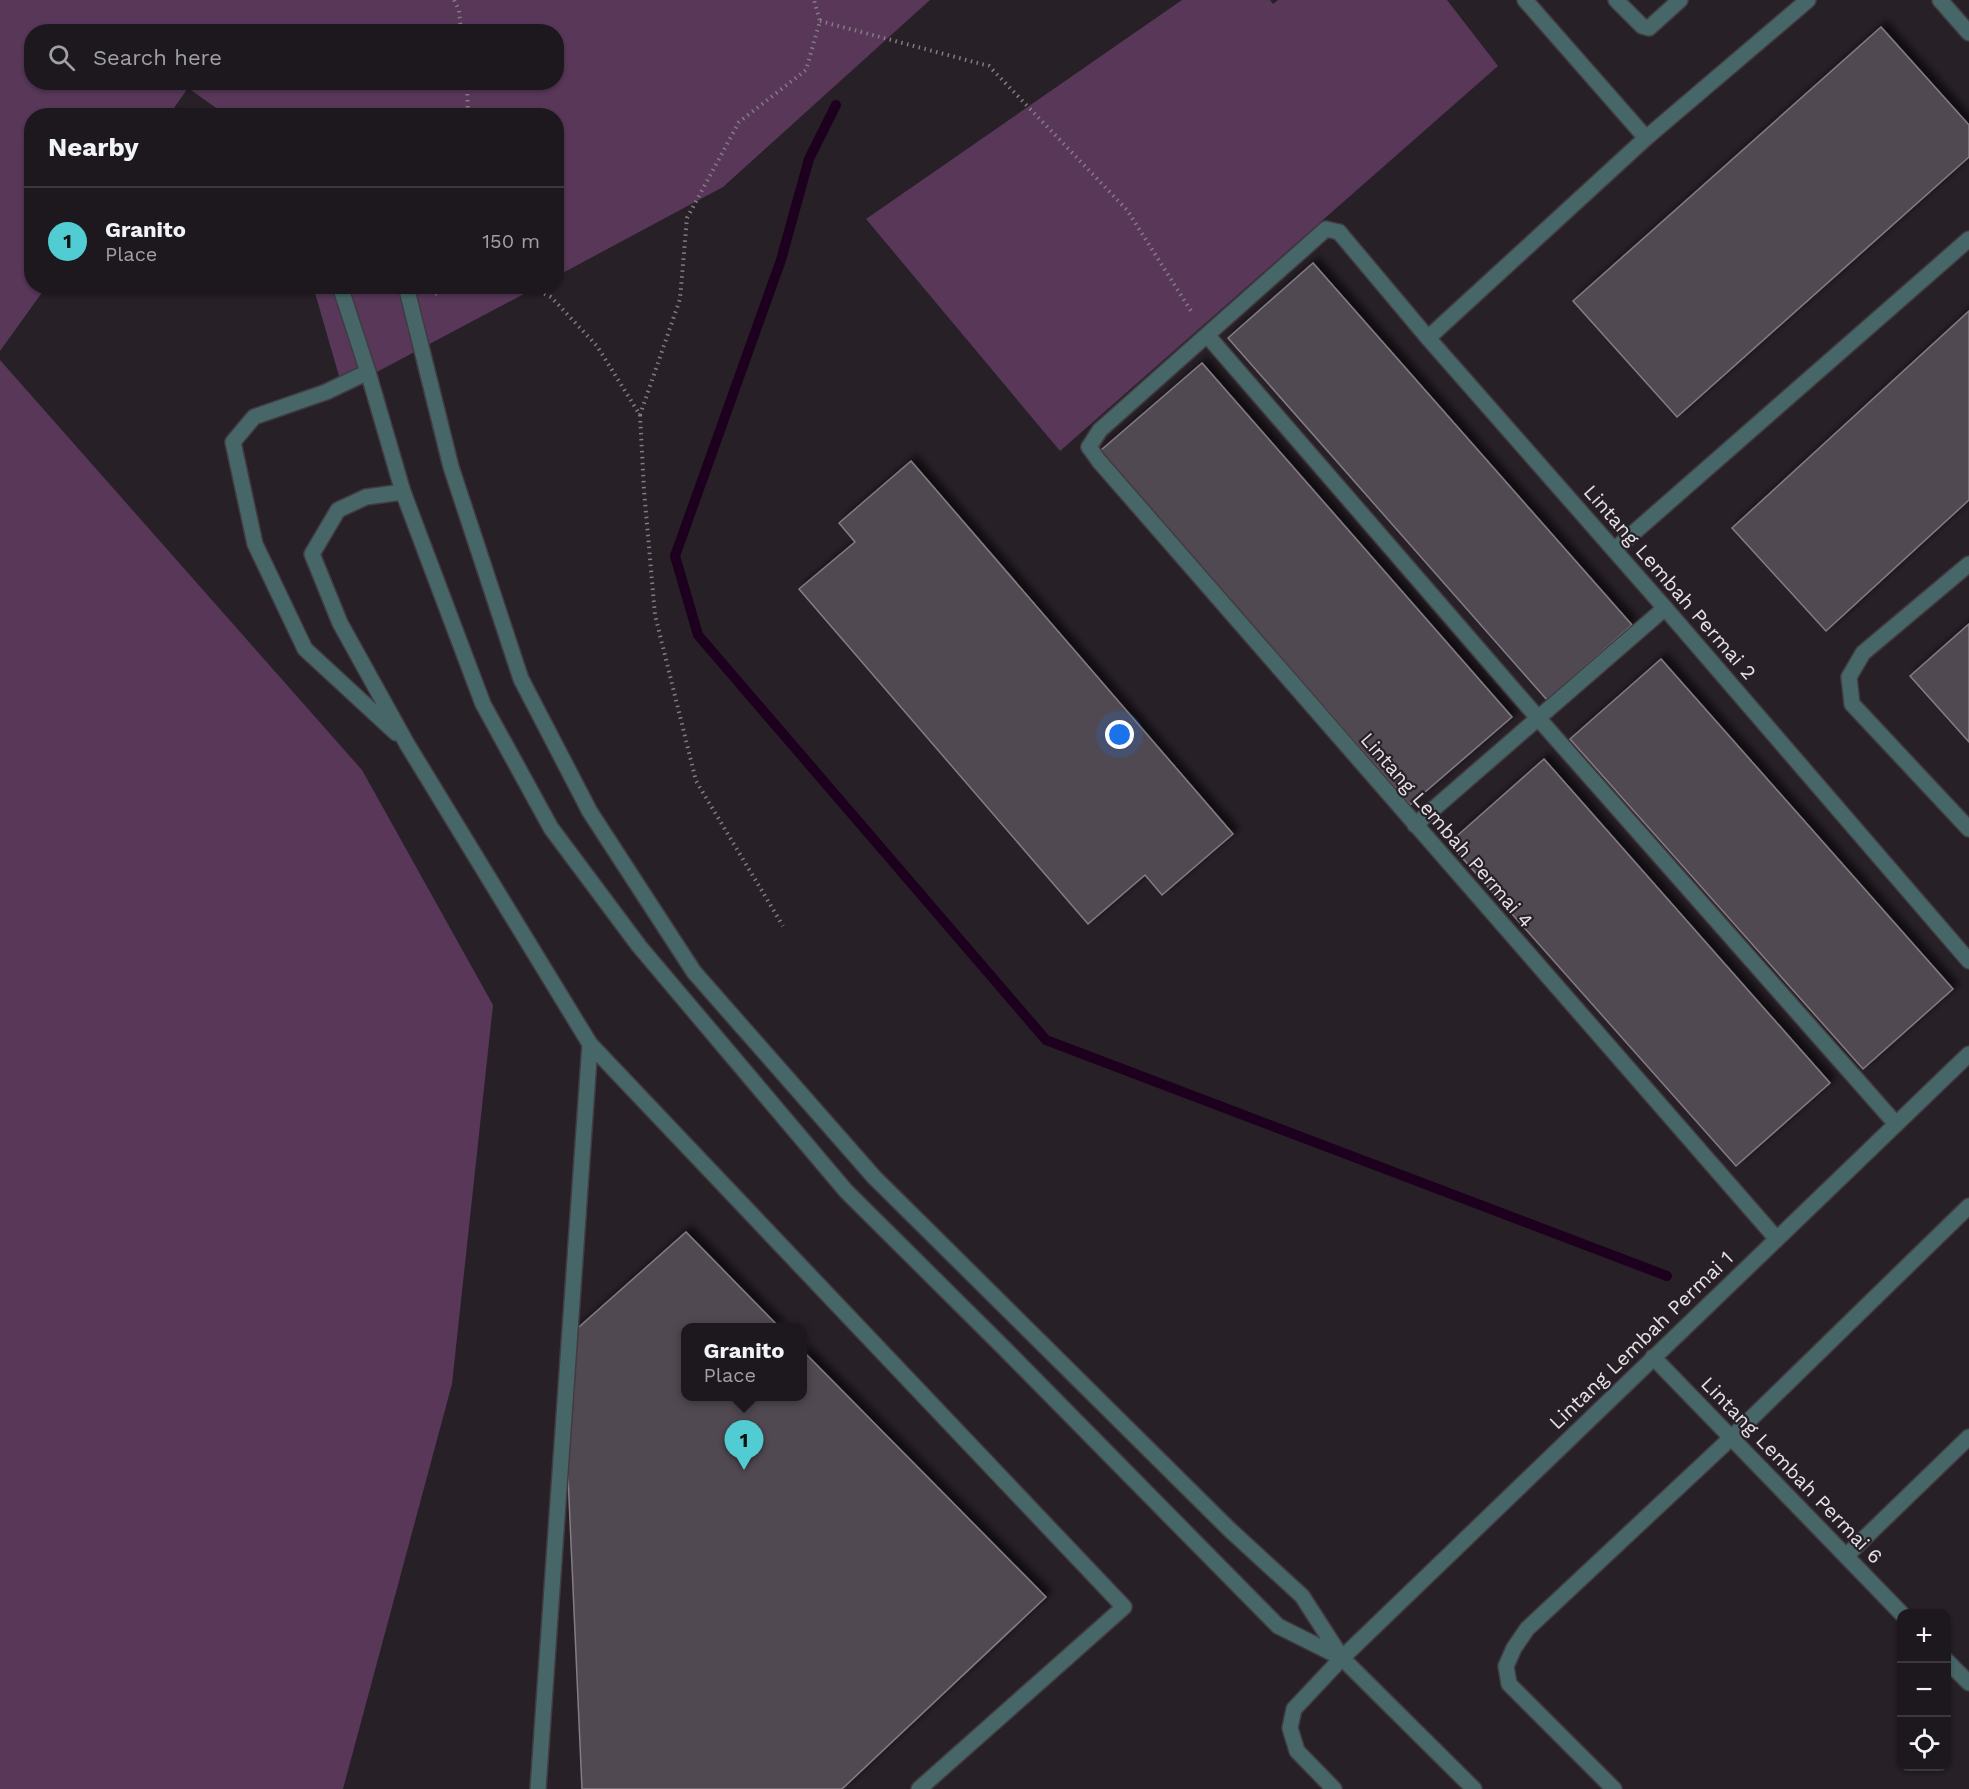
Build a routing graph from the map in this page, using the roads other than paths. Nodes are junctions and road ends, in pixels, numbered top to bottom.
1 (1525, 0) edge
2 (1617, 0) edge
3 (1680, 0) edge
4 (1808, 0) edge
5 (1941, 0) edge
6 (1969, 33) edge
7 (1646, 138) junction
8 (1969, 239) edge
9 (343, 294) edge
10 (408, 294) edge
11 (1207, 335) junction
12 (1428, 338) junction
13 (368, 372) junction
14 (403, 492) junction
15 (1614, 550) junction
16 (1969, 564) edge
17 (1665, 608) junction
18 (1538, 718) junction
19 (407, 744) junction
20 (1415, 825) junction
21 (1969, 829) edge
22 (1969, 961) edge
23 (590, 1044) junction
24 (1969, 1054) edge
25 (1896, 1124) junction
26 (1969, 1206) edge
27 (1776, 1238) junction
28 (1653, 1357) junction
29 (1969, 1437) edge
30 (1731, 1438) junction
31 (1846, 1556) junction
32 (1897, 1609) edge
33 (1342, 1658) junction
34 (1951, 1663) edge
35 (1966, 1675) edge
36 (538, 1789) edge
37 (919, 1789) edge
38 (1334, 1789) edge
39 (1474, 1789) edge
40 (1614, 1789) edge

1 - 7 street
2 - 3 street
4 - 7 street
5 - 6 street
7 - 12 street
8 - 15 street
9 - 13 street
10 - 33 street
11 - 12 street, Lintang Lembah Permai 2
11 - 18 street
11 - 20 street, Lintang Lembah Permai 4
12 - 15 street, Lintang Lembah Permai 2
13 - 14 street
13 - 19 street
14 - 19 street
14 - 33 street
15 - 17 street, Lintang Lembah Permai 2
16 - 21 street
17 - 18 street
17 - 22 street, Lintang Lembah Permai 2
18 - 20 street
18 - 25 street
19 - 23 street
20 - 27 street, Lintang Lembah Permai 4
23 - 36 street
23 - 37 street
24 - 25 street, Lintang Lembah Permai 1
25 - 27 street, Lintang Lembah Permai 1
26 - 30 street
27 - 28 street, Lintang Lembah Permai 1
28 - 30 street, Lintang Lembah Permai 6
28 - 33 street, Lintang Lembah Permai 1
29 - 31 street
30 - 31 street, Lintang Lembah Permai 6
30 - 40 street
31 - 32 street, Lintang Lembah Permai 6
33 - 38 street, Lintang Lembah Permai 1
33 - 39 street
34 - 35 street

